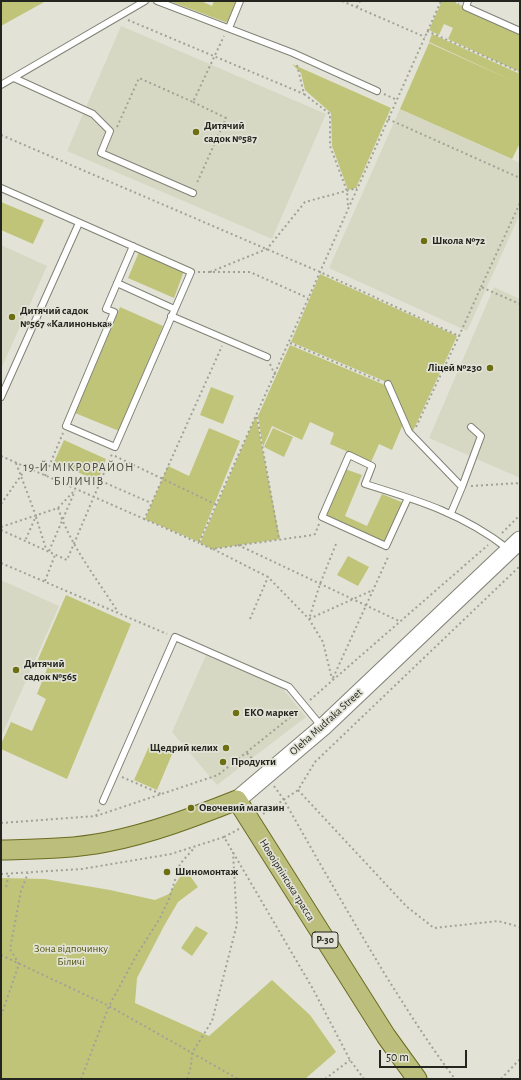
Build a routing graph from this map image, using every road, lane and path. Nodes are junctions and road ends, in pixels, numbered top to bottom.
1 (145, 1) edge
2 (157, 1) edge
3 (240, 1) edge
4 (342, 1) edge
5 (360, 1) edge
6 (441, 1) edge
7 (468, 1) edge
8 (357, 7) junction
9 (119, 16) junction
10 (229, 28) junction
11 (428, 31) junction
12 (520, 31) edge
13 (425, 37) junction
14 (293, 53) junction
15 (214, 58) junction
16 (520, 72) edge
17 (14, 78) junction
18 (1, 85) edge
19 (377, 91) joint
20 (304, 94) junction
21 (397, 100) junction
22 (193, 102) junction
23 (388, 119) junction
24 (110, 131) junction
25 (1, 135) edge
26 (520, 178) edge
27 (1, 188) edge
28 (357, 188) junction
29 (348, 191) junction
30 (193, 193) joint
31 (520, 203) edge
32 (348, 208) junction
33 (79, 222) junction
34 (133, 246) junction
35 (267, 249) junction
36 (191, 272) junction
37 (210, 272) junction
38 (320, 272) junction
39 (117, 283) junction
40 (481, 287) junction
41 (309, 298) junction
42 (520, 304) edge
43 (174, 309) junction
44 (171, 316) junction
45 (459, 336) junction
46 (225, 339) junction
47 (289, 343) junction
48 (267, 357) dead end
49 (388, 384) joint
50 (1, 397) edge
51 (256, 416) junction
52 (66, 426) junction
53 (471, 427) dead end
54 (412, 436) junction
55 (115, 448) junction
56 (105, 451) dead end
57 (112, 454) junction
58 (1, 456) edge
59 (16, 462) junction
60 (27, 467) junction
61 (21, 475) junction
62 (45, 476) junction
63 (162, 479) junction
64 (101, 481) junction
65 (520, 483) edge
66 (462, 487) junction
67 (76, 490) junction
68 (94, 498) junction
69 (408, 498) junction
70 (151, 503) junction
71 (1, 504) edge
72 (217, 504) junction
73 (58, 508) junction
74 (451, 513) junction
75 (520, 515) edge
76 (36, 516) junction
77 (322, 517) junction
78 (144, 520) junction
79 (62, 521) junction
80 (1, 528) edge
81 (280, 539) junction
82 (495, 539) junction
83 (25, 541) junction
84 (199, 543) junction
85 (74, 544) junction
86 (336, 544) dead end
87 (237, 545) junction
88 (515, 545) edge
89 (212, 549) junction
90 (47, 551) junction
91 (55, 554) junction
92 (389, 555) dead end
93 (1, 563) edge
94 (520, 566) edge
95 (268, 577) junction
96 (45, 582) junction
97 (320, 584) junction
98 (374, 589) junction
99 (354, 600) junction
100 (367, 606) junction
101 (118, 613) junction
102 (250, 619) dead end
103 (309, 619) junction
104 (399, 621) junction
105 (175, 637) junction
106 (332, 679) junction
107 (304, 706) junction
108 (322, 727) junction
109 (115, 774) junction
110 (161, 794) junction
111 (237, 800) junction
112 (284, 800) dead end
113 (103, 801) dead end
114 (1, 823) edge
115 (196, 846) junction
116 (1, 850) edge
117 (233, 851) junction
118 (28, 873) junction
119 (1, 874) edge
120 (9, 874) junction
121 (6, 887) dead end
122 (520, 927) edge
123 (1, 955) edge
124 (19, 964) junction
125 (109, 1006) junction
126 (1, 1016) edge
127 (192, 1053) junction
128 (520, 1059) edge
129 (350, 1060) junction
130 (81, 1079) edge
131 (187, 1079) edge
132 (238, 1079) edge
133 (325, 1079) edge
134 (364, 1079) edge
135 (417, 1079) edge
136 (456, 1079) edge
137 (501, 1079) edge

1 - 9 lane
2 - 10 lane
3 - 10 lane
4 - 8 path
5 - 8 path
6 - 11 path
7 - 12 lane
8 - 13 path
9 - 15 path
9 - 17 lane
10 - 14 lane
10 - 15 path
11 - 13 path
11 - 16 path
13 - 21 path
14 - 19 lane
14 - 20 path
15 - 20 path
15 - 22 path
17 - 18 lane
17 - 24 lane
19 - 21 path
20 - 29 path
21 - 23 path
22 - 24 path
22 - 30 path
23 - 26 path
23 - 28 path
24 - 30 lane
25 - 35 path
27 - 33 lane
28 - 29 path
28 - 32 path
29 - 32 path
29 - 35 path
31 - 40 path
32 - 38 path
33 - 34 lane
33 - 50 lane
34 - 36 lane
34 - 39 lane
35 - 37 path
35 - 38 path
36 - 37 path
36 - 43 lane
37 - 41 path
38 - 41 path
38 - 45 path
39 - 43 lane
39 - 52 lane
40 - 42 path
40 - 45 path
41 - 47 path
43 - 44 lane
44 - 46 lane
44 - 55 lane
45 - 54 path
46 - 48 lane
46 - 63 path
47 - 49 path
47 - 51 path
49 - 54 lane
51 - 72 path
51 - 81 path
52 - 55 lane
52 - 62 path
53 - 66 lane
54 - 66 lane
55 - 57 path
56 - 57 path
57 - 63 path
57 - 64 path
58 - 59 path
59 - 60 path
59 - 61 path
60 - 61 path
60 - 62 path
61 - 71 path
61 - 76 path
62 - 67 path
63 - 70 path
63 - 72 path
64 - 68 path
64 - 70 path
65 - 66 path
66 - 74 lane
67 - 68 path
67 - 73 path
67 - 79 path
68 - 78 path
68 - 85 path
69 - 74 lane
69 - 77 lane
69 - 77 lane
70 - 78 path
72 - 84 path
73 - 76 path
73 - 79 path
74 - 82 lane
75 - 82 path
76 - 80 path
76 - 83 path
76 - 90 path
77 - 81 path
78 - 84 path
79 - 85 path
79 - 90 path
80 - 83 path
81 - 87 path
82 - 88 lane
82 - 104 path
83 - 90 path
84 - 89 path
85 - 91 path
85 - 101 path
86 - 97 path
87 - 89 path
87 - 97 path
88 - 108 street, Oleha Mudraka Street
89 - 95 path
90 - 91 path
91 - 96 path
92 - 98 path
93 - 96 path
94 - 122 path
95 - 102 path
95 - 103 path
96 - 101 path
97 - 99 path
97 - 103 path
98 - 99 path
98 - 100 path
99 - 100 path
99 - 103 path
100 - 104 path
100 - 106 path
101 - 105 path
103 - 106 path
104 - 106 path
105 - 107 lane
105 - 109 lane
106 - 107 path
107 - 108 lane
107 - 110 path
108 - 111 street, Oleha Mudraka Street
109 - 110 path
109 - 113 lane
110 - 114 path
111 - 116 main road, Oleha Mudraka Street
111 - 135 main road, Новоірпінська трасса / Р-30
112 - 136 path
115 - 117 path
115 - 118 path
115 - 125 path
117 - 127 path
117 - 129 path
118 - 120 path
118 - 124 path
119 - 120 path
120 - 121 path
123 - 124 path
124 - 125 path
124 - 126 path
125 - 127 path
125 - 130 path
127 - 131 path
127 - 132 path
128 - 137 path
129 - 133 path
129 - 134 path

